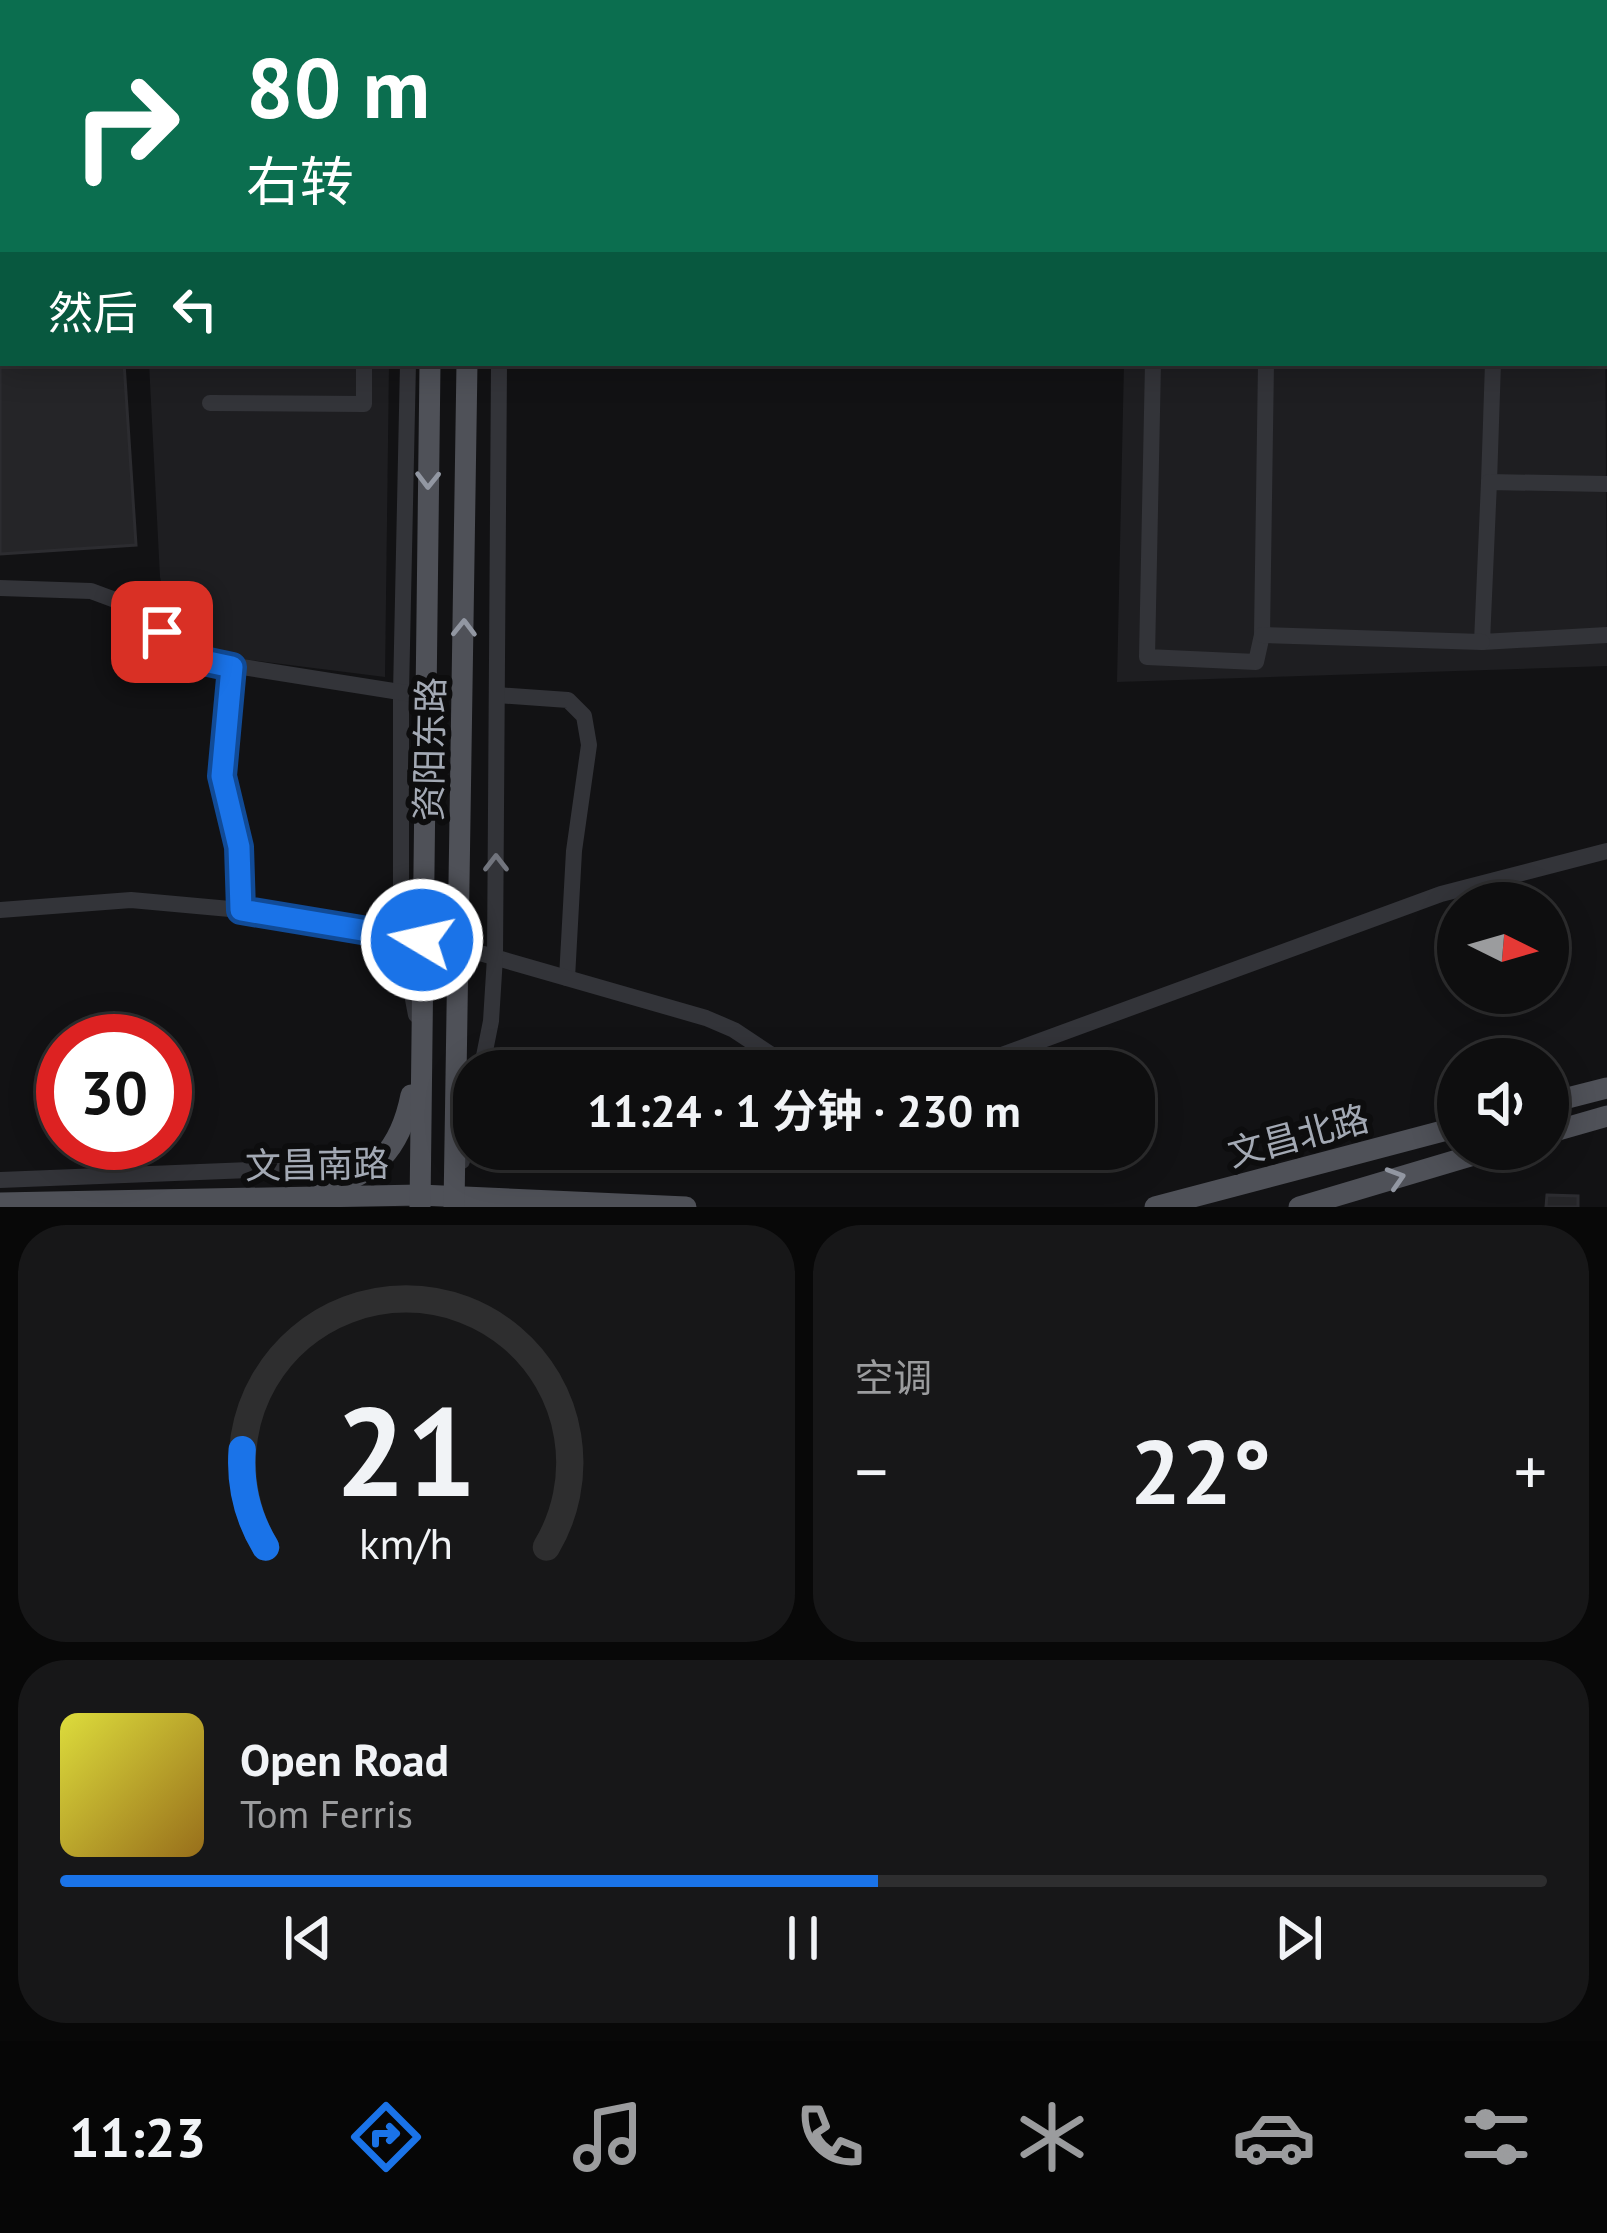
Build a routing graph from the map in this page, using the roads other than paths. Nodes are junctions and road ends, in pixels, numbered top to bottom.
1 (364, 366) edge
2 (408, 366) edge
3 (430, 366) edge
4 (467, 366) edge
5 (500, 366) edge
6 (1153, 366) edge
7 (1266, 366) edge
8 (1493, 366) edge
9 (210, 403) dead end
10 (1489, 482) junction
11 (1607, 484) edge
12 (0, 588) edge
13 (1262, 635) junction
14 (1607, 635) edge
15 (1482, 642) junction
16 (232, 667) junction
17 (401, 692) junction
18 (497, 695) junction
19 (425, 696) junction
20 (1607, 851) edge
21 (0, 910) edge
22 (241, 910) junction
23 (412, 938) junction
24 (459, 947) junction
25 (495, 957) junction
26 (567, 978) junction
27 (422, 1041) junction
28 (485, 1050) edge
29 (764, 1050) edge
30 (1015, 1050) edge
31 (1607, 1088) edge
32 (1569, 1098) edge
33 (1607, 1116) edge
34 (1569, 1127) edge
35 (1437, 1133) edge
36 (374, 1165) junction
37 (1437, 1166) edge
38 (460, 1170) edge
39 (0, 1180) edge
40 (296, 1198) junction
41 (420, 1201) edge
42 (454, 1202) edge
43 (0, 1203) edge
44 (686, 1207) edge
45 (1155, 1207) edge
46 (1299, 1207) edge

1 - 9 street
2 - 17 street
3 -> 19 main road, 资阳东路
24 -> 4 main road, 资阳东路
5 - 18 street
6 - 13 street
7 - 13 street
8 - 10 street
10 - 11 street
10 - 15 street
12 - 16 street
13 - 15 street
14 - 15 street
16 - 17 street
16 - 22 street
17 - 19 street
17 - 23 street
25 -> 18 street
18 - 26 street
19 - 23 main road, 资阳东路
20 - 30 street
21 - 22 street
22 - 23 street
23 - 27 main road, 资阳东路
24 - 25 street
24 - 42 main road, 资阳东路
25 - 26 street
25 - 28 street
26 - 29 street
27 - 36 main road
27 - 41 main road, 资阳东路
31 - 32 main road
33 - 34 main road
35 - 45 main road, 文昌北路
36 - 39 street
36 - 40 main road
46 -> 37 main road
38 - 42 street
40 - 41 main road, 文昌南路
40 - 43 main road, 文昌南路
41 - 42 main road, 文昌南路
42 - 44 main road

